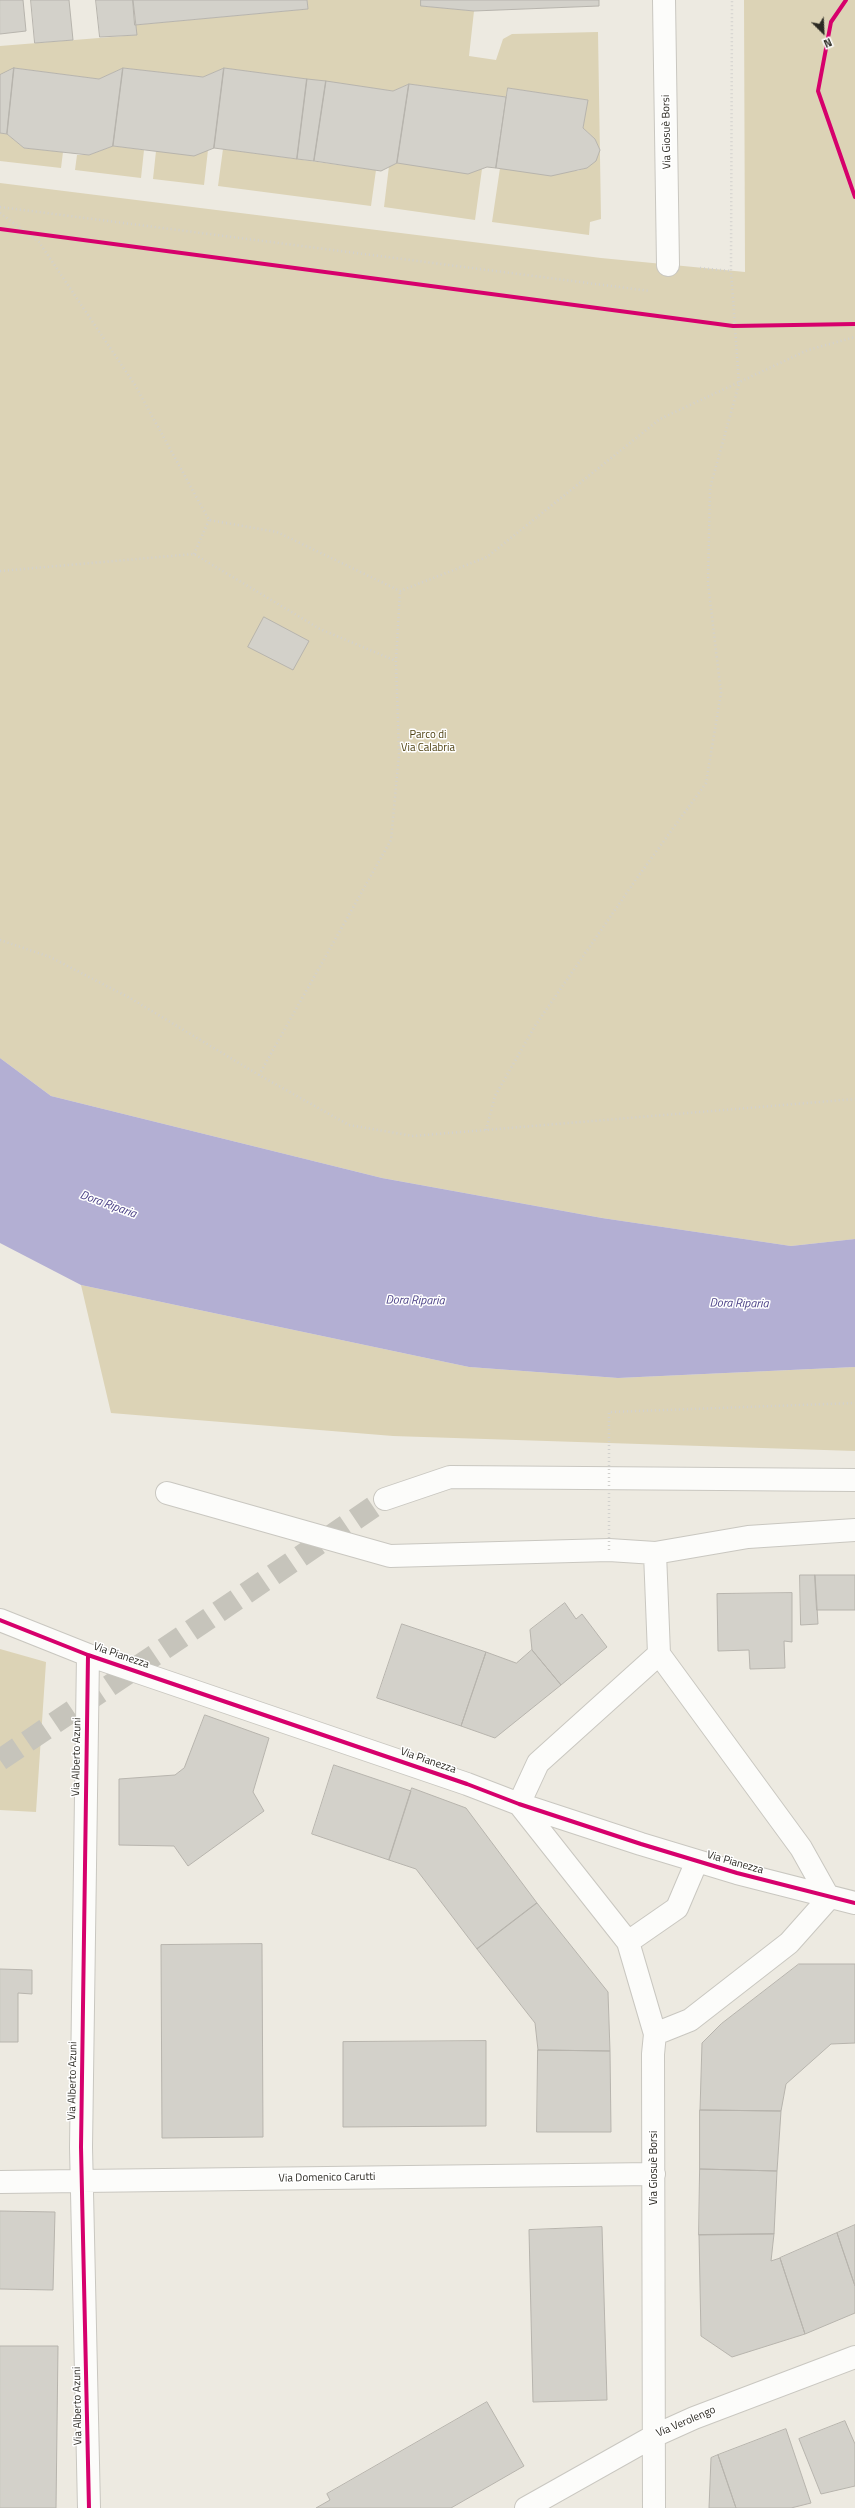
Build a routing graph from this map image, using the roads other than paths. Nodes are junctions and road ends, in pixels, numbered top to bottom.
1 (664, 0) edge
2 (668, 265) road end
3 (855, 1480) edge
4 (167, 1493) dead end
5 (386, 1499) tunnel mouth
6 (855, 1530) edge
7 (655, 1553) junction
8 (0, 1620) edge
9 (659, 1654) junction
10 (88, 1655) junction
11 (519, 1804) junction
12 (697, 1861) junction
13 (829, 1898) junction
14 (855, 1903) edge
15 (628, 1942) junction
16 (655, 2034) junction
17 (654, 2174) junction
18 (81, 2181) junction
19 (0, 2182) edge
20 (855, 2357) edge
21 (654, 2436) junction
22 (89, 2508) edge
23 (526, 2508) edge
24 (654, 2508) edge

1 - 2 street, Via Giosuè Borsi
3 - 5 street
4 - 7 street
6 - 7 street
7 - 9 street
8 - 10 street, Via Pianezza
9 - 11 street
9 - 13 street
10 - 11 street, Via Pianezza
10 - 18 street, Via Alberto Azuni
11 - 12 street, Via Pianezza
11 - 15 street
12 - 13 street, Via Pianezza
12 - 15 street
13 - 14 street, Via Pianezza
13 - 16 street
15 - 16 street, Via Giosuè Borsi
16 - 17 street, Via Giosuè Borsi
17 - 18 street, Via Domenico Carutti
17 - 21 street, Via Giosuè Borsi
18 - 19 street, Via Domenico Carutti
18 - 22 street, Via Alberto Azuni
20 - 21 street, Via Verolengo
21 - 23 street, Via Verolengo
21 - 24 street, Via Giosuè Borsi

